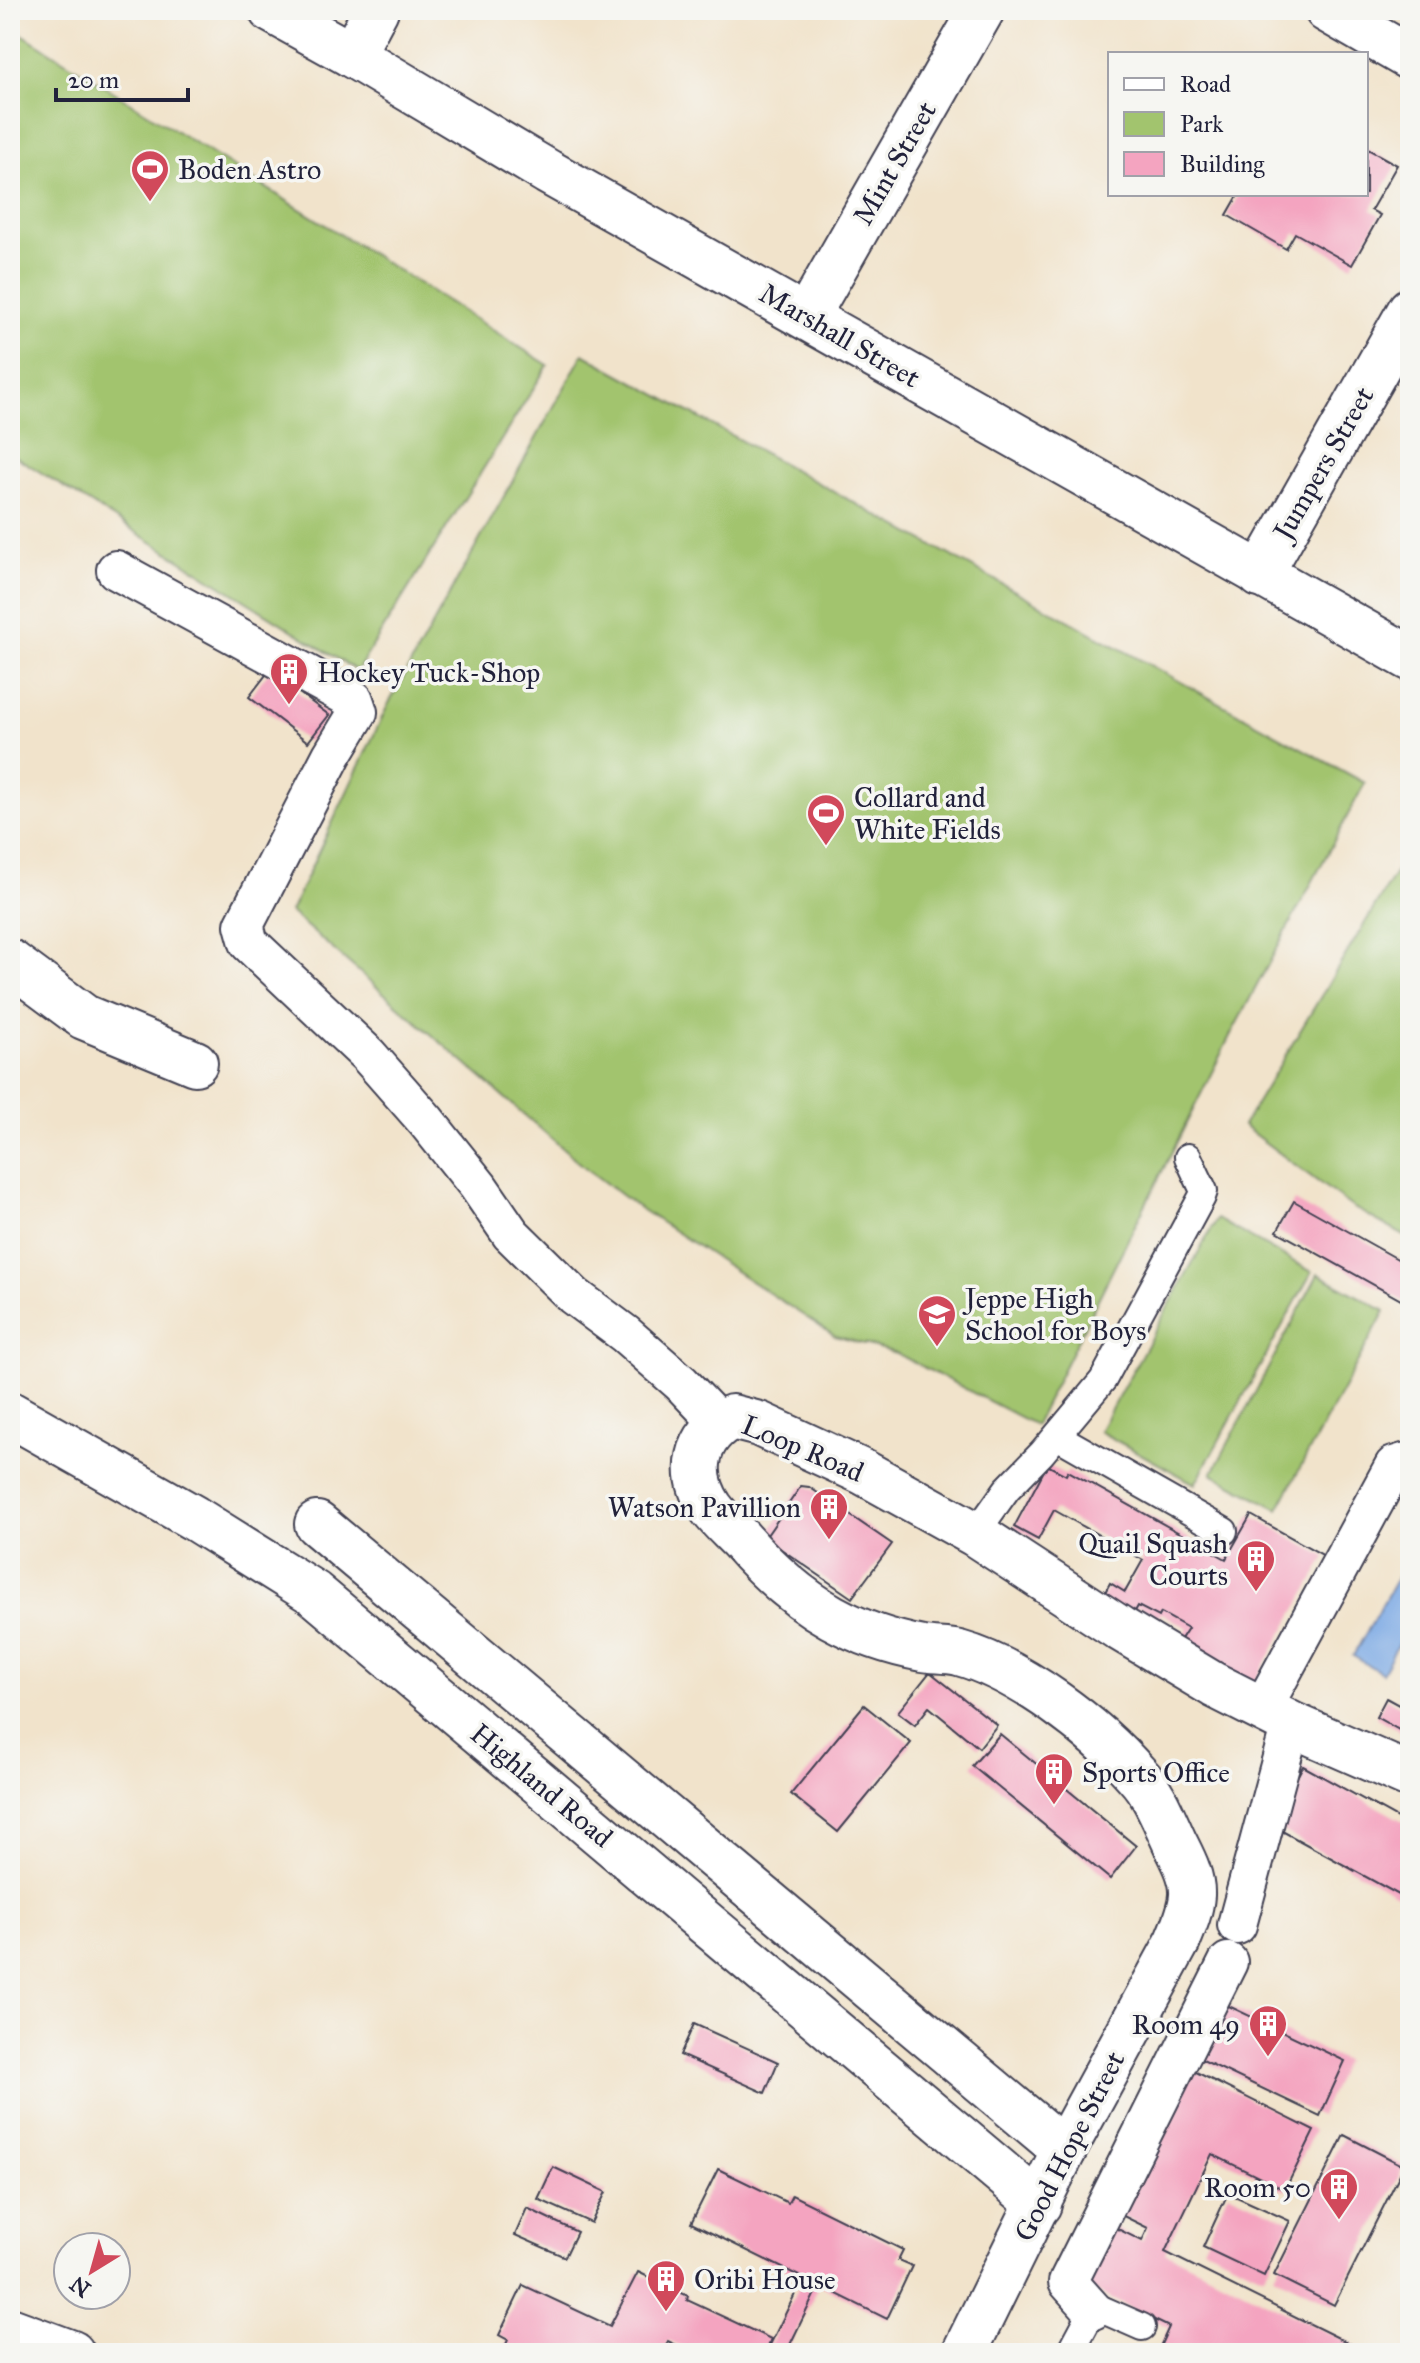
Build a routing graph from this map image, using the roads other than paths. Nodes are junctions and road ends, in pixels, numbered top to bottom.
1 (271, 10) edge
2 (376, 10) edge
3 (982, 10) edge
4 (1327, 10) edge
5 (352, 55) junction
6 (1410, 58) edge
7 (1410, 310) edge
8 (807, 316) junction
9 (116, 570) dead end
10 (1260, 575) junction
11 (1410, 658) edge
12 (10, 962) edge
13 (195, 1063) dead end
14 (1188, 1157) dead end
15 (10, 1414) edge
16 (720, 1424) junction
17 (1057, 1436) junction
18 (1410, 1464) edge
19 (317, 1524) dead end
20 (1224, 1531) dead end
21 (975, 1534) junction
22 (1277, 1717) junction
23 (1410, 1776) edge
24 (1237, 1925) dead end
25 (1178, 1941) joint
26 (1228, 1962) dead end
27 (1064, 2150) junction
28 (1039, 2204) junction
29 (1093, 2310) junction
30 (1142, 2327) dead end
31 (10, 2330) edge
32 (72, 2353) edge
33 (964, 2353) edge
34 (1070, 2353) edge

1 - 5 street, Marshall Street
2 - 5 street
3 - 8 street, Mint Street
4 - 6 street
5 - 8 street, Marshall Street
7 - 10 street, Jumpers Street
8 - 10 street, Marshall Street
9 - 16 street
10 - 11 street, Marshall Street
12 - 13 street
14 - 17 lane
15 - 28 street, Highland Road
16 - 21 street, Loop Road
16 - 25 street, Loop Road
17 - 20 lane
17 - 21 lane
18 - 22 street
19 - 27 street, Highland Road
21 - 22 street, Loop Road
22 - 23 street, Loop Road
22 - 24 street
25 - 27 street, Good Hope Street
26 - 29 street
27 - 28 street, Good Hope Street
28 - 33 street, Good Hope Street
29 - 30 lane
29 - 34 lane
31 - 32 street

